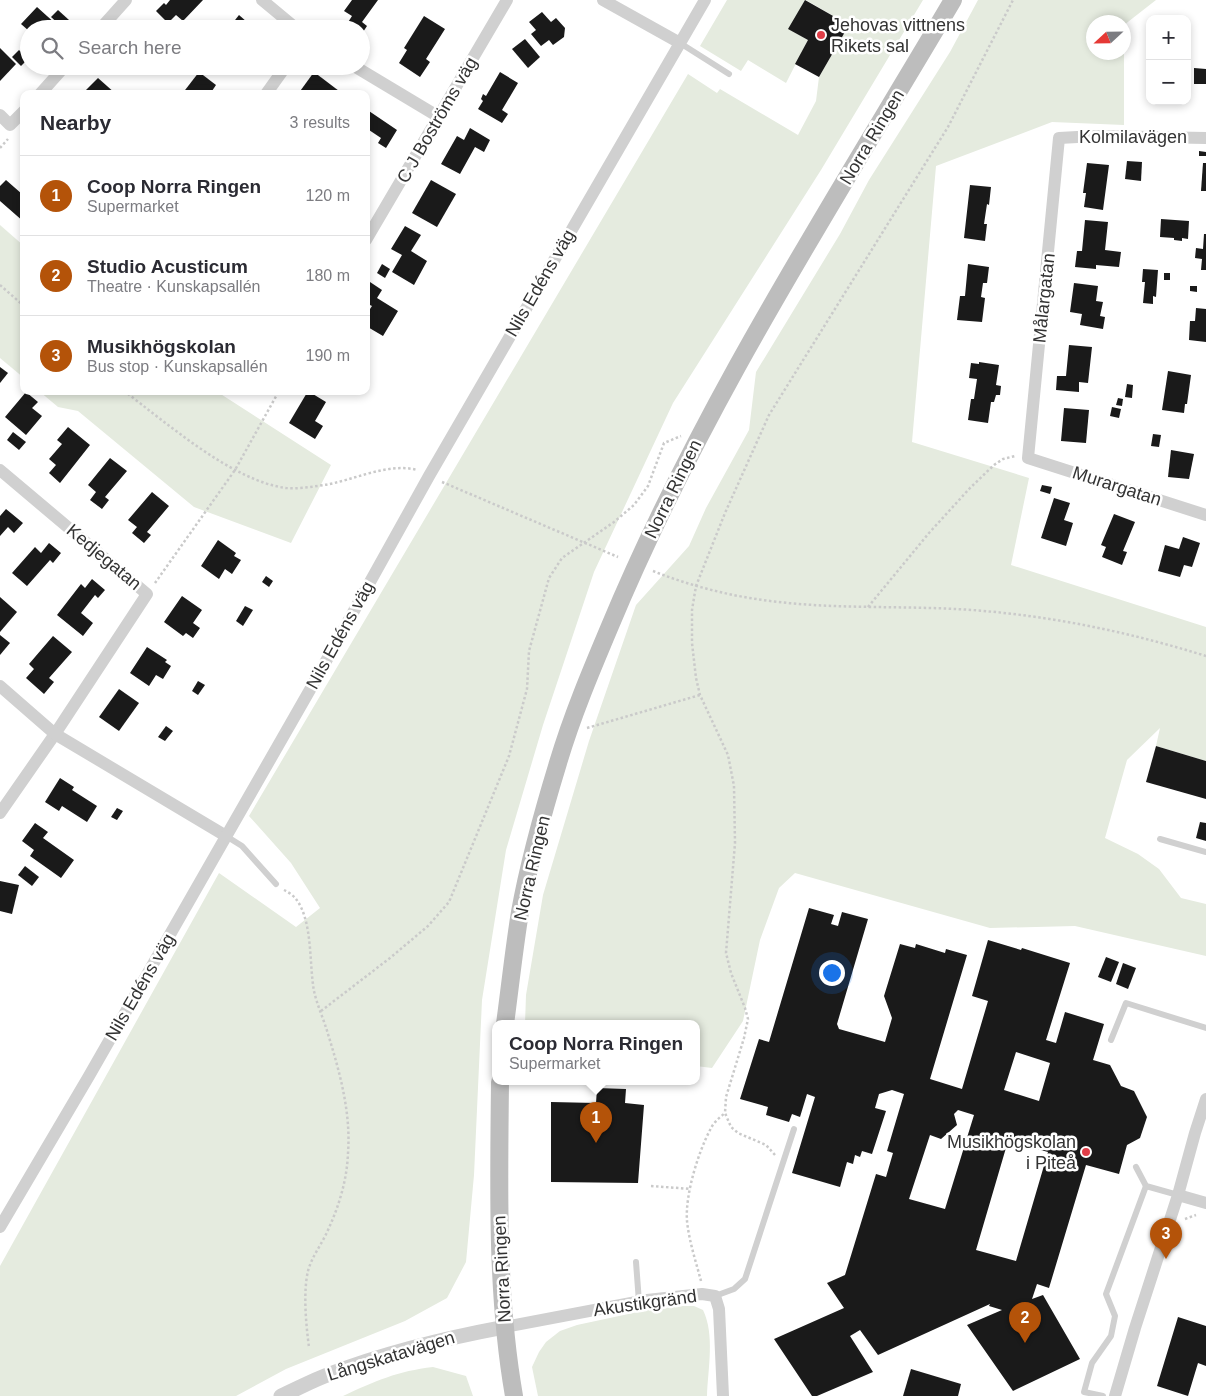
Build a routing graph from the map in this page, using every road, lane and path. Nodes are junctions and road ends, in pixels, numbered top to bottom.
1 (126, 0) edge
2 (262, 0) edge
3 (506, 0) edge
4 (603, 0) edge
5 (705, 0) edge
6 (953, 0) edge
7 (1013, 0) edge
8 (108, 20) edge
9 (286, 20) edge
10 (680, 43) junction
11 (728, 74) dead end
12 (57, 75) edge
13 (280, 75) edge
14 (369, 75) edge
15 (44, 90) edge
16 (269, 90) edge
17 (0, 115) edge
18 (20, 115) edge
19 (439, 116) junction
20 (1059, 138) joint
21 (1206, 138) edge
22 (370, 233) edge
23 (0, 285) edge
24 (20, 302) edge
25 (129, 395) edge
26 (277, 395) edge
27 (701, 431) junction
28 (1028, 458) junction
29 (0, 470) edge
30 (234, 470) junction
31 (429, 476) junction
32 (1206, 515) edge
33 (584, 542) junction
34 (618, 557) dead end
35 (653, 571) dead end
36 (696, 586) junction
37 (147, 594) junction
38 (868, 607) junction
39 (1206, 656) edge
40 (0, 686) edge
41 (700, 694) junction
42 (569, 732) junction
43 (55, 734) junction
44 (0, 813) edge
45 (226, 836) junction
46 (1160, 839) dead end
47 (1206, 852) edge
48 (276, 884) joint
49 (321, 1011) junction
50 (506, 1020) edge
51 (1206, 1028) edge
52 (1111, 1040) dead end
53 (500, 1085) edge
54 (1206, 1099) edge
55 (725, 1113) junction
56 (794, 1129) dead end
57 (782, 1167) junction
58 (1136, 1167) dead end
59 (651, 1186) dead end
60 (1146, 1186) junction
61 (691, 1189) junction
62 (1178, 1195) junction
63 (1206, 1203) edge
64 (0, 1227) edge
65 (636, 1262) dead end
66 (709, 1295) junction
67 (639, 1302) junction
68 (505, 1327) junction
69 (308, 1347) dead end
70 (281, 1396) edge
71 (514, 1396) edge
72 (723, 1396) edge
73 (1103, 1396) edge
74 (1116, 1396) edge

1 - 8 street
2 - 9 street
3 - 19 street, C J Boströms väg
4 - 10 street
5 - 10 street, Nils Edéns väg
6 - 27 main road, Norra Ringen
7 - 36 path
10 - 11 lane
10 - 31 street, Nils Edéns väg
12 - 15 street
13 - 16 street
14 - 19 street
17 - 18 street
19 - 22 street, C J Boströms väg
20 - 21 street, Kolmilavägen
20 - 28 street, Målargatan
23 - 24 path
25 - 30 path
26 - 30 path
27 - 33 path
27 - 42 main road, Norra Ringen
28 - 32 street, Murargatan
28 - 38 path
29 - 37 street, Kedjegatan
30 - 31 path
30 - 37 path
31 - 33 path
31 - 45 street, Nils Edéns väg
33 - 34 path
33 - 49 path
35 - 36 path
36 - 38 path
36 - 41 path
37 - 43 street, Kedjegatan
38 - 39 path
40 - 43 street
41 - 42 path
41 - 55 path
42 - 50 main road, Norra Ringen
43 - 44 street, Kedjegatan
43 - 45 street
45 - 48 lane
45 - 64 street, Nils Edéns väg
46 - 47 lane
48 - 49 path
49 - 69 path
51 - 52 lane
53 - 68 main road, Norra Ringen
54 - 62 street
55 - 57 path
55 - 61 path
56 - 57 lane
57 - 66 lane
58 - 60 lane
59 - 61 path
60 - 62 lane
60 - 73 lane
61 - 66 path
62 - 63 street
62 - 74 street
65 - 67 lane
66 - 67 street, Akustikgränd
66 - 72 street, Akustikgränd
67 - 68 street, Akustikgränd
68 - 70 street, Långskatavägen
68 - 71 main road, Norra Ringen

